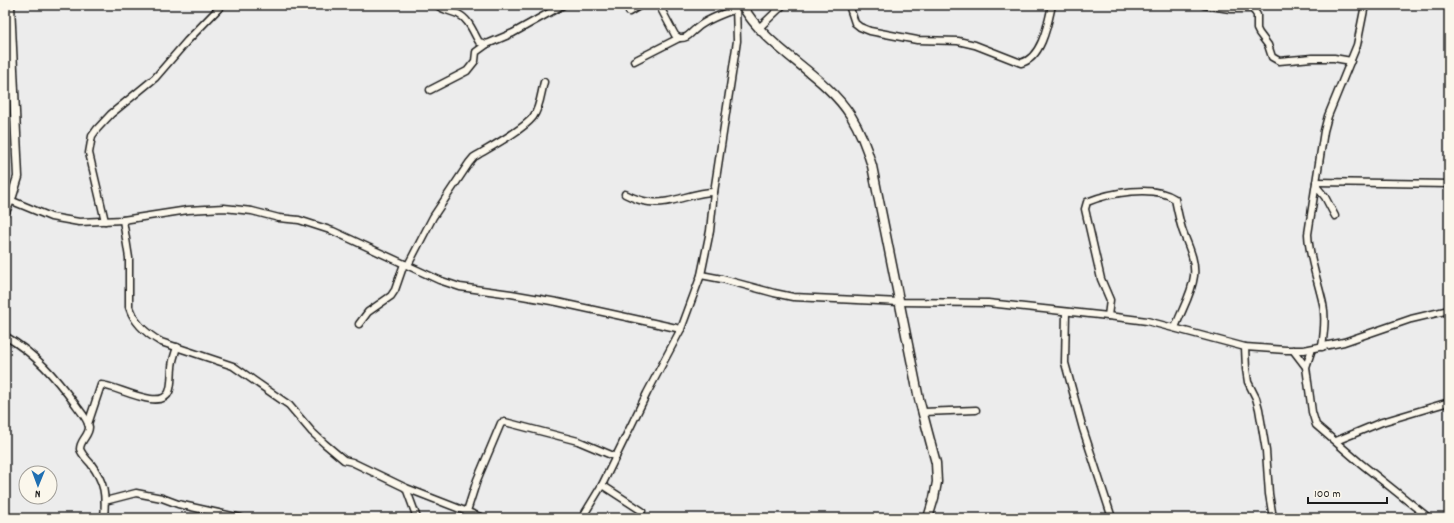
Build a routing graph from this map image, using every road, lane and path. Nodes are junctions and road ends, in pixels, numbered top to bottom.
1 (10, 5) edge
2 (222, 5) edge
3 (437, 5) edge
4 (563, 5) edge
5 (641, 5) edge
6 (659, 5) edge
7 (783, 5) edge
8 (849, 5) edge
9 (1052, 5) edge
10 (1204, 5) edge
11 (1365, 5) edge
12 (738, 6) edge
13 (629, 12) dead end
14 (759, 28) junction
15 (679, 38) junction
16 (487, 44) junction
17 (1351, 61) junction
18 (634, 62) dead end
19 (9, 68) edge
20 (544, 82) dead end
21 (430, 90) dead end
22 (1316, 184) junction
23 (1449, 184) edge
24 (714, 192) junction
25 (625, 194) dead end
26 (8, 199) edge
27 (5, 212) edge
28 (1335, 216) dead end
29 (123, 220) junction
30 (106, 221) junction
31 (406, 264) junction
32 (701, 275) junction
33 (900, 302) junction
34 (1449, 310) edge
35 (1066, 312) junction
36 (1108, 316) junction
37 (359, 324) dead end
38 (681, 328) junction
39 (1175, 328) junction
40 (5, 336) edge
41 (177, 347) junction
42 (1245, 347) junction
43 (1322, 347) junction
44 (1312, 348) junction
45 (1293, 350) junction
46 (1306, 367) junction
47 (1449, 402) edge
48 (976, 410) dead end
49 (922, 412) junction
50 (88, 424) junction
51 (1336, 442) junction
52 (616, 457) junction
53 (602, 485) junction
54 (406, 488) junction
55 (105, 501) junction
56 (467, 511) junction
57 (642, 511) dead end
58 (104, 518) edge
59 (241, 518) edge
60 (417, 518) edge
61 (483, 518) edge
62 (582, 518) edge
63 (928, 518) edge
64 (1112, 518) edge
65 (1272, 518) edge
66 (1429, 518) edge

1 - 19 main road
2 - 30 street
3 - 16 street
4 - 16 street
5 - 13 street
6 - 15 street
7 - 14 street
8 - 9 street
10 - 17 street
11 - 17 street
12 - 14 main road
12 - 15 street
12 - 24 street
14 - 33 main road
15 - 18 street
16 - 21 street
17 - 22 street
19 - 26 main road
20 - 31 street
22 - 23 street
22 - 28 street
22 - 43 street
24 - 25 street
24 - 32 street
26 - 27 main road
26 - 30 street
29 - 30 street
29 - 31 street
29 - 41 street
31 - 37 street
31 - 38 street
32 - 33 street
32 - 38 street
33 - 35 street
33 - 49 main road
34 - 43 street
35 - 36 street
35 - 64 street
36 - 39 street
36 - 39 street
38 - 52 street
39 - 42 street
40 - 50 street
41 - 50 street
41 - 54 street
42 - 45 street
42 - 65 street
43 - 44 street
44 - 45 street
44 - 46 street
45 - 46 street
46 - 51 street
47 - 51 street
48 - 49 street
49 - 63 main road
50 - 55 street
51 - 66 street
52 - 53 street
52 - 56 street
53 - 57 street
53 - 62 street
54 - 56 street
54 - 60 street
55 - 58 street
55 - 59 street
56 - 61 street

